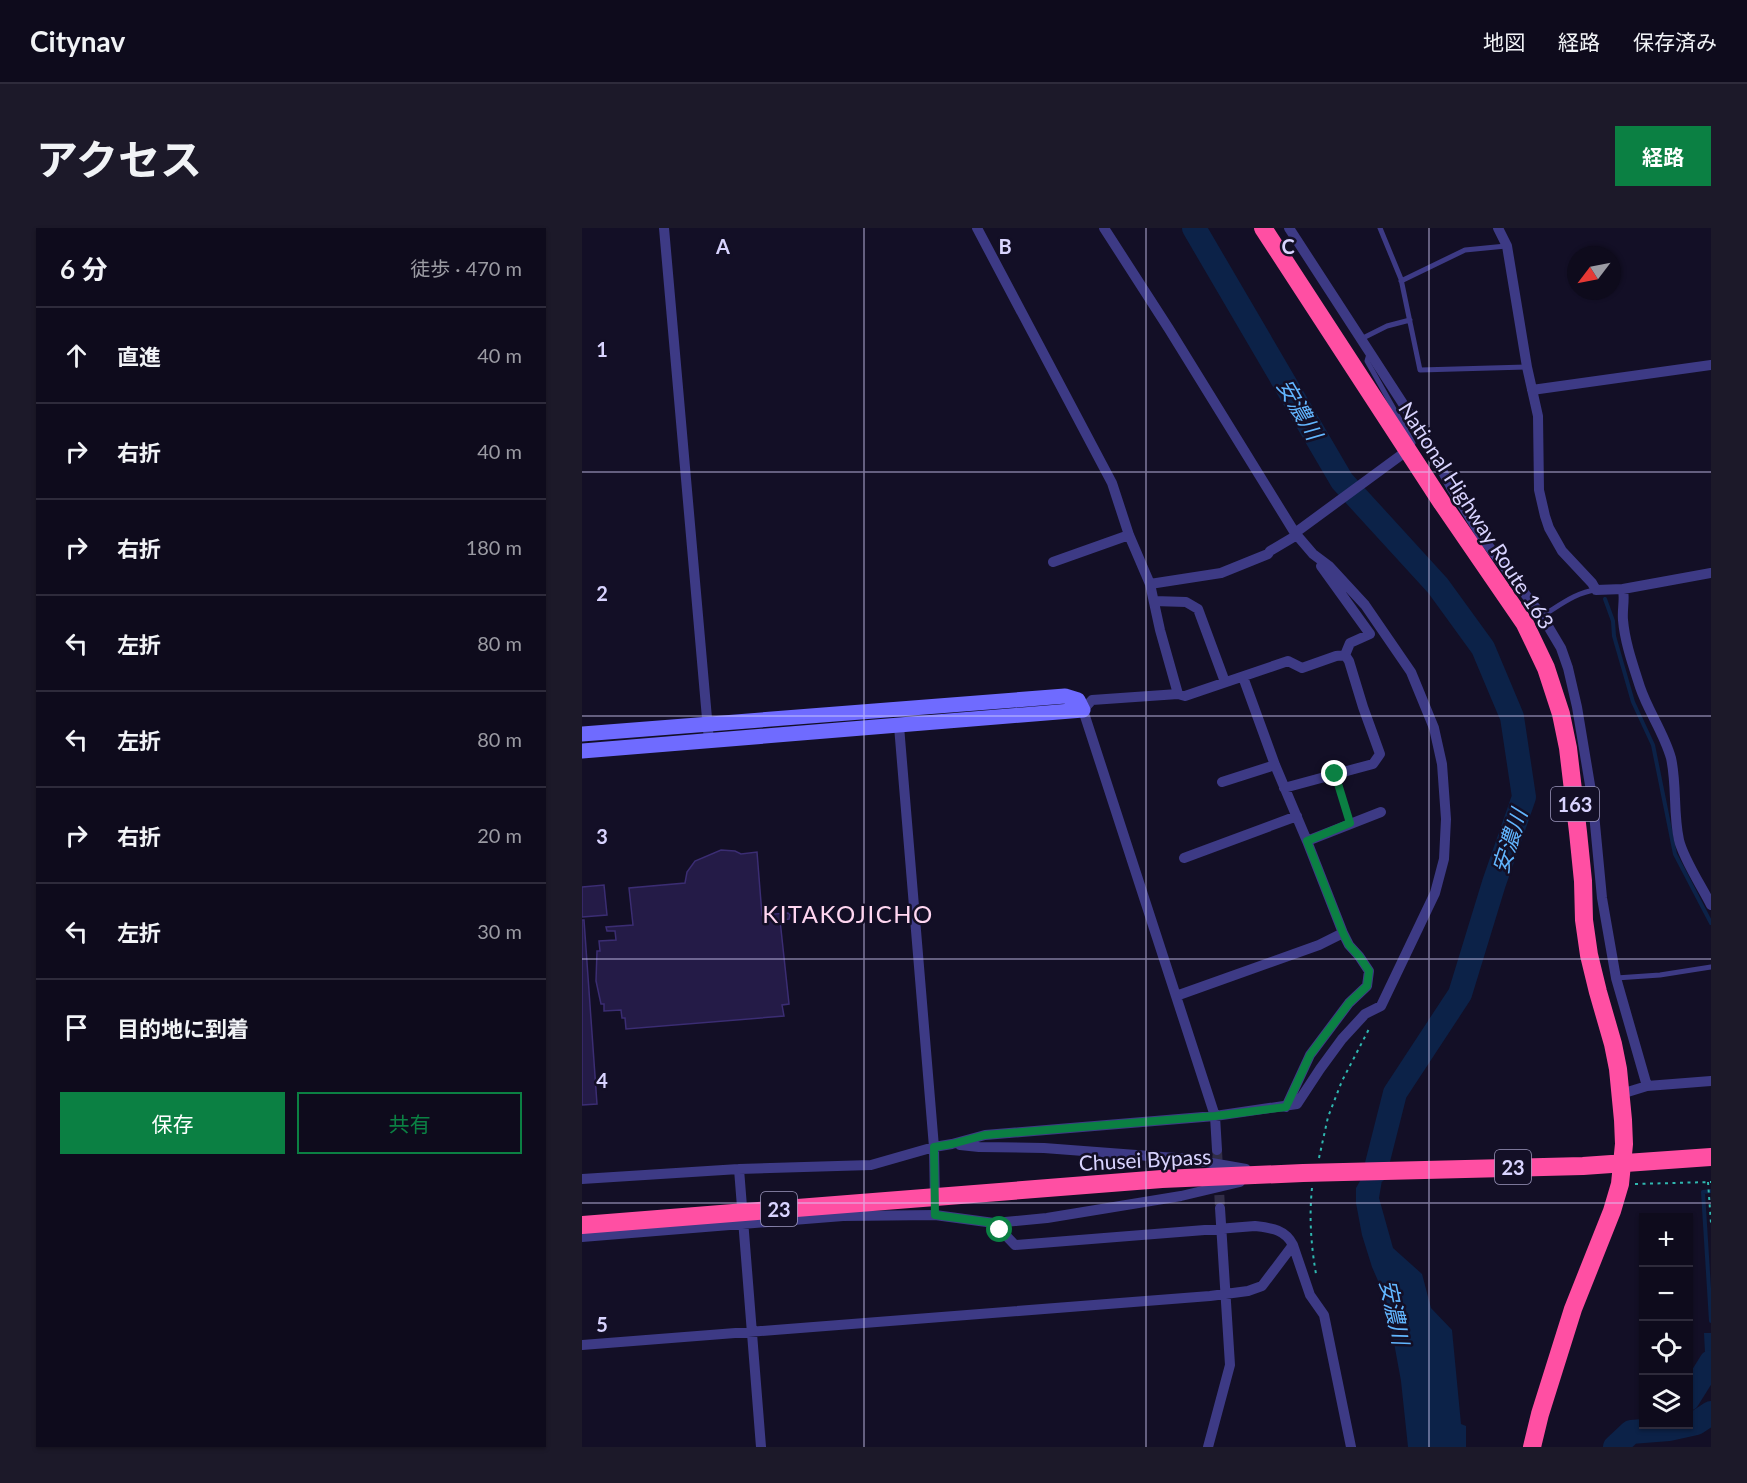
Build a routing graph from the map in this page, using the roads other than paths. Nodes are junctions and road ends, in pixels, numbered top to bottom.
1 (664, 228) edge
2 (977, 228) edge
3 (1104, 228) edge
4 (1263, 228) edge
5 (1289, 228) edge
6 (1380, 228) edge
7 (1498, 228) edge
8 (1507, 246) junction
9 (1401, 281) junction
10 (1410, 320) junction
11 (1360, 339) junction
12 (1369, 352) junction
13 (1711, 365) edge
14 (1527, 367) junction
15 (1533, 390) junction
16 (1412, 457) junction
17 (1297, 532) junction
18 (1129, 535) junction
19 (1313, 554) junction
20 (1053, 562) dead end
21 (1711, 573) edge
22 (1150, 584) junction
23 (1623, 589) junction
24 (1596, 590) junction
25 (1154, 601) junction
26 (1542, 616) junction
27 (1345, 656) junction
28 (1243, 677) junction
29 (1225, 682) junction
30 (1178, 694) junction
31 (1083, 710) junction
32 (708, 724) junction
33 (899, 726) junction
34 (582, 734) edge
35 (709, 741) junction
36 (582, 751) edge
37 (1275, 765) junction
38 (1335, 774) junction
39 (1222, 782) dead end
40 (1284, 788) junction
41 (1381, 812) dead end
42 (1297, 816) junction
43 (1350, 823) junction
44 (1307, 841) junction
45 (1184, 858) dead end
46 (1711, 905) edge
47 (1343, 933) junction
48 (1711, 967) edge
49 (1616, 978) junction
50 (1176, 996) junction
51 (1711, 1081) edge
52 (1647, 1086) junction
53 (1621, 1094) junction
54 (1286, 1107) junction
55 (1215, 1116) junction
56 (952, 1144) junction
57 (934, 1147) junction
58 (1217, 1150) tunnel mouth
59 (1711, 1157) edge
60 (739, 1169) junction
61 (1275, 1174) junction
62 (582, 1179) edge
63 (1220, 1208) tunnel mouth
64 (935, 1215) junction
65 (743, 1223) junction
66 (994, 1223) junction
67 (582, 1225) edge
68 (1221, 1228) junction
69 (582, 1237) edge
70 (1293, 1245) junction
71 (1225, 1293) junction
72 (752, 1332) junction
73 (582, 1345) edge
74 (761, 1447) edge
75 (1208, 1447) edge
76 (1351, 1447) edge
77 (1532, 1447) edge

1 - 32 street
2 - 18 street
3 - 17 street
4 - 16 highway, National Highway Route 163 / 163
5 - 11 street
6 - 9 lane
7 - 8 street
8 - 9 lane
8 - 14 street
9 - 10 lane
10 - 11 lane
10 - 14 lane
11 - 12 street
12 - 16 lane
12 - 26 street
13 - 15 street
14 - 15 street
15 - 24 street
16 - 17 street
16 - 53 highway, National Highway Route 163 / 163
17 - 19 street
17 - 22 street
18 - 20 street
18 - 22 street
19 - 27 street
19 - 54 street
21 - 23 street
22 - 25 street
23 - 24 street
23 - 46 street
24 - 26 lane
25 - 29 street
25 - 30 street
26 - 49 street
27 - 28 street
27 - 38 street
28 - 29 street
28 - 37 street
29 - 30 street
30 - 31 street
31 - 32 street
31 - 33 street
31 - 50 street
32 - 34 street
32 - 35 street
33 - 35 street
33 - 57 street
35 - 36 street
37 - 39 street
37 - 40 street
38 - 40 street
38 - 43 lane
40 - 42 street
41 - 43 street
42 - 44 street
42 - 45 street
43 - 44 street
44 - 47 street
47 - 50 street
47 - 54 street
48 - 49 lane
49 - 52 street
50 - 55 street
51 - 52 street
52 - 53 street
53 - 77 highway, National Highway Route 163 / 163
54 - 55 street
55 - 56 street
55 - 58 street
56 - 57 street
56 - 61 street
57 - 60 street
57 - 64 street
59 - 61 highway, Chusei Bypass / 23
60 - 62 street
60 - 65 street
61 - 66 street
61 - 67 highway, Chusei Bypass / 23
63 - 68 street
64 - 65 street
64 - 66 street
65 - 69 street
65 - 72 street
66 - 68 street
68 - 70 street
68 - 71 street
70 - 71 street
70 - 76 street
71 - 72 street
71 - 75 street
72 - 73 street
72 - 74 street

